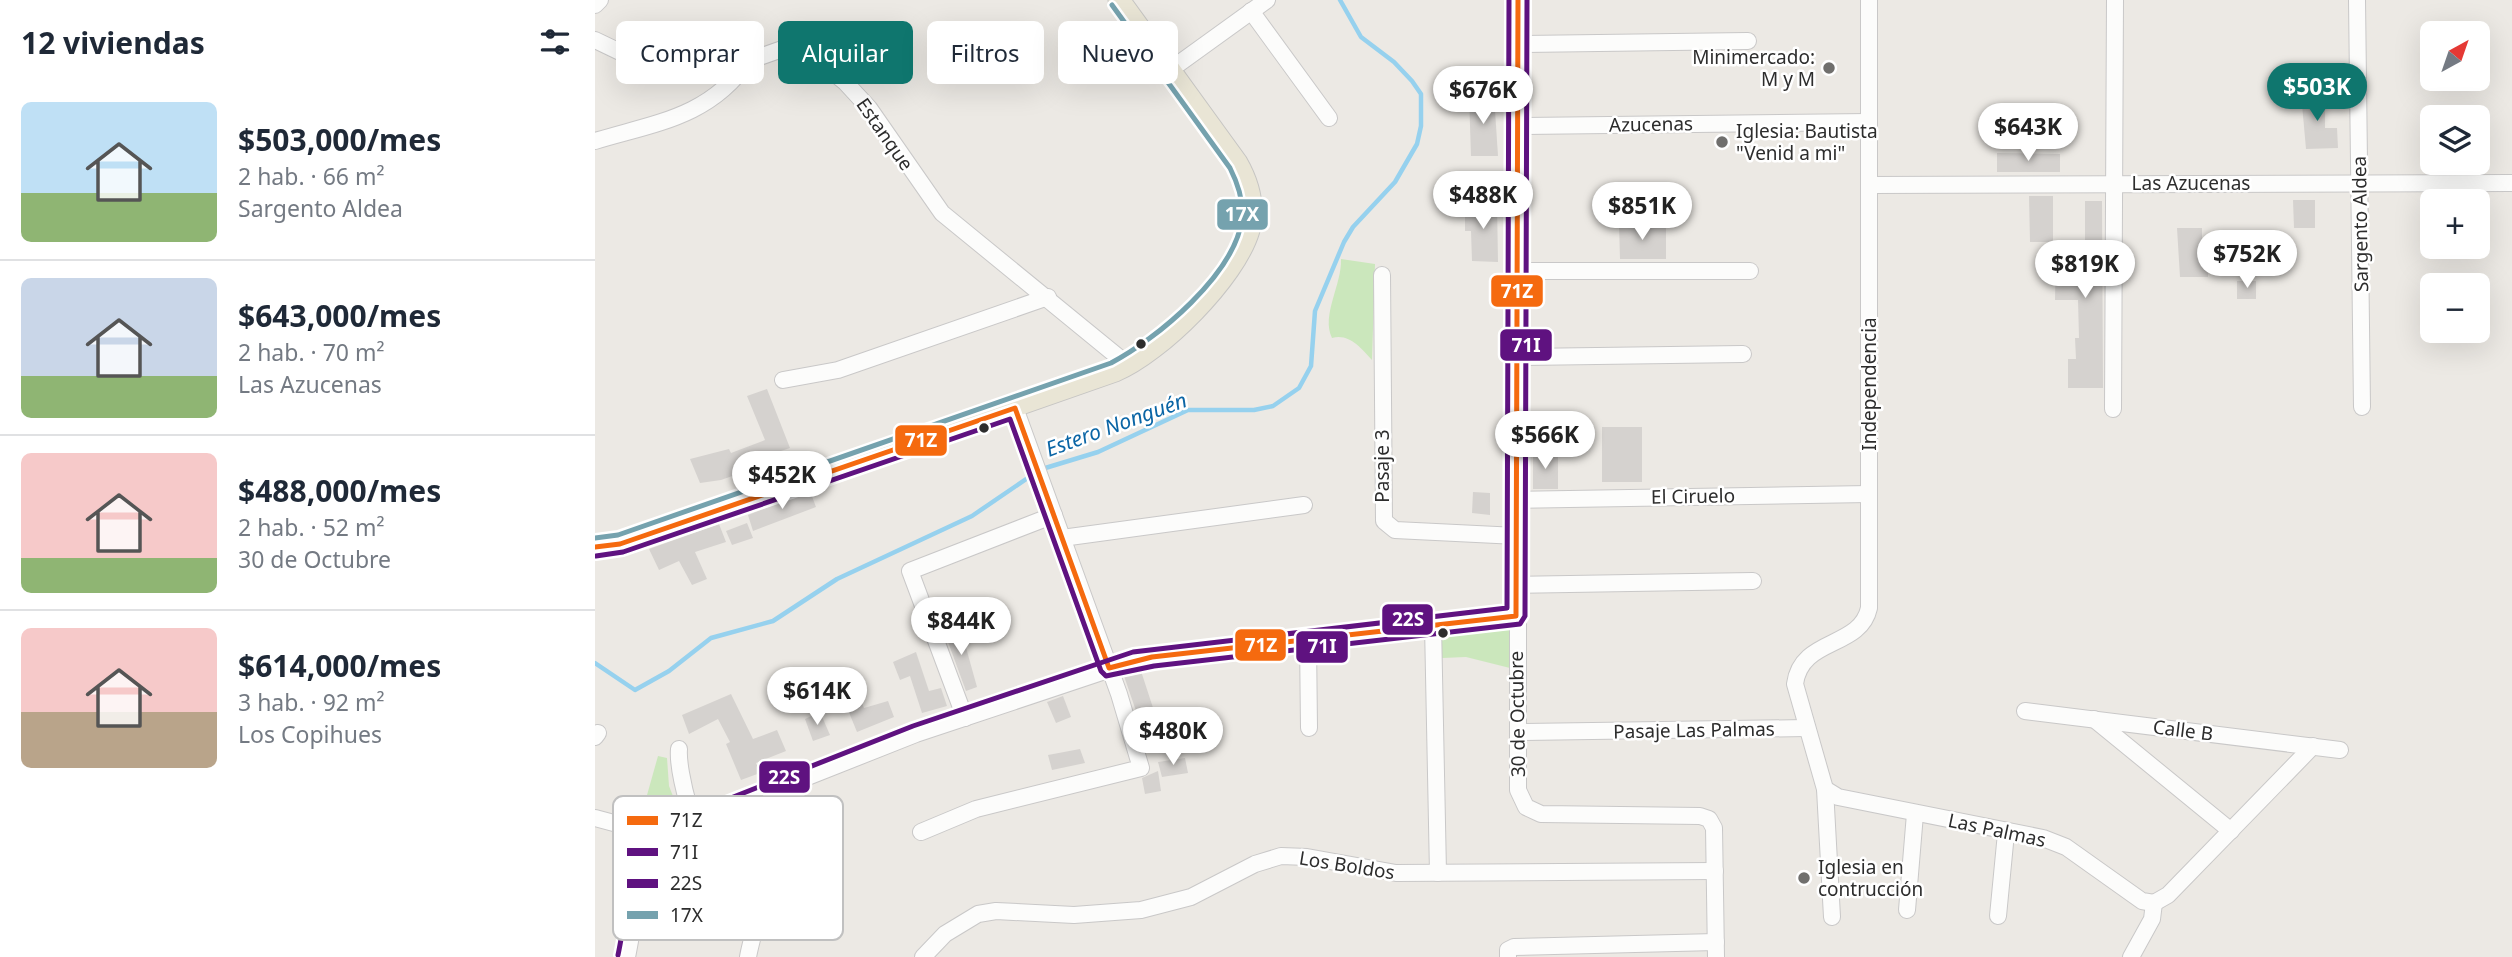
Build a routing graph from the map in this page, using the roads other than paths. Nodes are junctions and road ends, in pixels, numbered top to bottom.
1 (600, 0) edge
2 (1119, 0) edge
3 (1267, 0) edge
4 (1518, 0) edge
5 (1869, 0) edge
6 (2115, 0) edge
7 (2357, 0) edge
8 (595, 5) edge
9 (1251, 12) junction
10 (1134, 21) edge
11 (595, 40) edge
12 (1748, 41) dead end
13 (1518, 44) junction
14 (616, 50) edge
15 (764, 55) edge
16 (1178, 64) edge
17 (1178, 81) edge
18 (729, 84) edge
19 (1329, 118) dead end
20 (1869, 122) junction
21 (1518, 126) junction
22 (595, 141) edge
23 (2359, 183) junction
24 (2512, 183) edge
25 (2114, 184) junction
26 (1869, 185) junction
27 (1517, 271) junction
28 (1751, 271) dead end
29 (1382, 275) dead end
30 (1048, 297) junction
31 (1743, 354) dead end
32 (1517, 357) junction
33 (1128, 365) junction
34 (783, 380) dead end
35 (2362, 407) dead end
36 (1015, 408) junction
37 (2113, 409) dead end
38 (1869, 494) junction
39 (1517, 500) junction
40 (1304, 505) dead end
41 (1054, 514) junction
42 (1517, 536) junction
43 (1062, 538) junction
44 (595, 547) edge
45 (1753, 582) dead end
46 (1516, 585) junction
47 (1516, 617) junction
48 (1433, 625) junction
49 (1308, 640) junction
50 (1109, 668) junction
51 (2025, 711) dead end
52 (965, 718) junction
53 (2093, 719) junction
54 (1309, 728) dead end
55 (1806, 728) junction
56 (1518, 732) junction
57 (2312, 747) junction
58 (679, 750) dead end
59 (2340, 750) dead end
60 (1825, 789) junction
61 (686, 796) edge
62 (759, 796) edge
63 (1915, 814) junction
64 (595, 818) edge
65 (613, 823) edge
66 (2231, 831) junction
67 (921, 832) dead end
68 (2006, 833) junction
69 (1715, 871) junction
70 (1438, 873) junction
71 (2154, 903) junction
72 (1907, 910) dead end
73 (1998, 916) dead end
74 (1832, 917) dead end
75 (1716, 950) edge
76 (923, 957) edge
77 (1508, 957) edge
78 (2131, 957) edge

1 - 8 street
2 - 10 main road
3 - 9 street
4 - 13 street, 30 de Octubre
5 - 20 street, Independencia
6 - 25 street
7 - 23 street, Sargento Aldea
9 - 16 street
9 - 19 street
11 - 14 street, Estanque
12 - 13 street
13 - 21 street, 30 de Octubre
15 - 30 street, Estanque
17 - 33 main road
18 - 22 street
20 - 21 street, Azucenas
20 - 26 street, Independencia
21 - 27 street, 30 de Octubre
23 - 24 street, Las Azucenas
23 - 25 street, Las Azucenas
23 - 35 street, Sargento Aldea
25 - 26 street, Las Azucenas
25 - 37 street
26 - 38 street, Independencia
27 - 28 street
27 - 32 street, 30 de Octubre
29 - 42 street, Pasaje 3
30 - 33 street, Estanque
30 - 34 street
31 - 32 street
32 - 39 street, 30 de Octubre
33 - 36 main road
36 - 41 street
36 - 44 main road
38 - 39 street, El Ciruelo
38 - 55 street, Independencia
39 - 42 street, 30 de Octubre
40 - 43 street
41 - 43 street
41 - 52 street
42 - 46 street, 30 de Octubre
43 - 50 street
45 - 46 street
46 - 47 street, 30 de Octubre
47 - 48 street
47 - 56 street, 30 de Octubre
48 - 49 street
48 - 70 street
49 - 50 street
49 - 54 street
50 - 52 street
50 - 67 street
51 - 53 street, Calle B
52 - 62 street
53 - 57 street, Calle B
53 - 66 street
55 - 56 street, Pasaje Las Palmas
55 - 60 street
56 - 69 street, 30 de Octubre
57 - 59 street, Calle B
57 - 66 street
58 - 61 street
60 - 63 street, Las Palmas
60 - 74 street
63 - 68 street, Las Palmas
63 - 72 street
64 - 65 street
66 - 71 street
68 - 71 street, Las Palmas
68 - 73 street
69 - 70 street, Los Boldos
69 - 75 street, 30 de Octubre
70 - 76 street, Los Boldos
71 - 78 street
75 - 77 street

